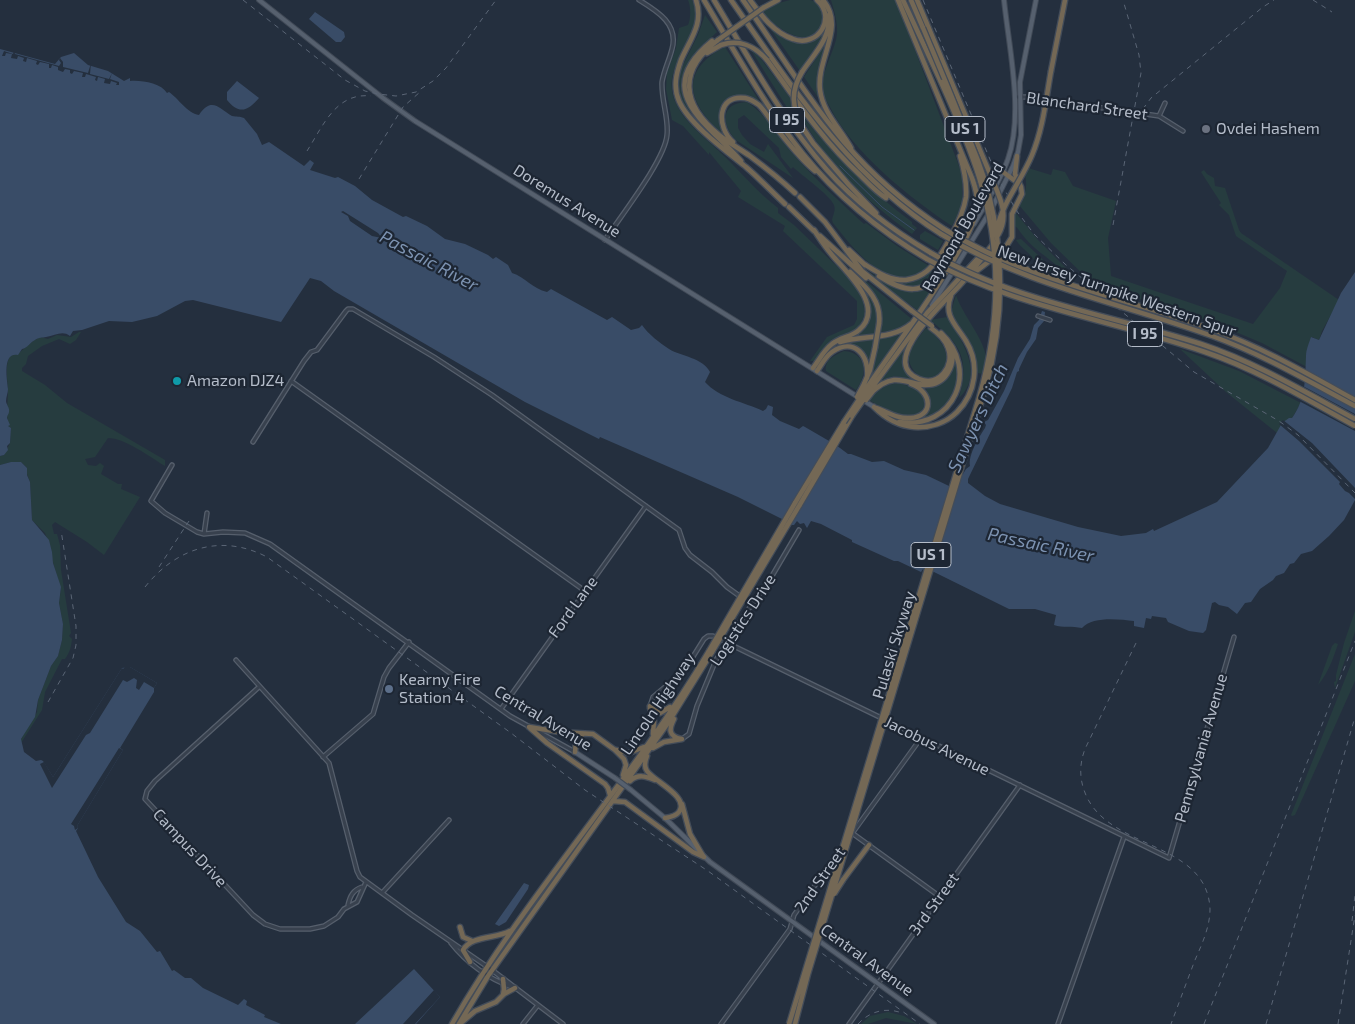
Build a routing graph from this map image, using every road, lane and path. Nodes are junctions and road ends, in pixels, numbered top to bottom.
1 (259, 0) edge
2 (639, 0) edge
3 (696, 0) edge
4 (704, 0) edge
5 (714, 0) edge
6 (731, 0) edge
7 (743, 0) edge
8 (750, 0) edge
9 (771, 0) edge
10 (778, 0) edge
11 (817, 0) edge
12 (898, 0) edge
13 (905, 0) edge
14 (912, 0) edge
15 (917, 0) edge
16 (1004, 0) edge
17 (1036, 0) edge
18 (1065, 0) edge
19 (824, 1) edge
20 (762, 7) junction
21 (921, 32) junction
22 (719, 40) junction
23 (1017, 97) junction
24 (1165, 103) dead end
25 (942, 110) junction
26 (1159, 116) junction
27 (1183, 131) dead end
28 (739, 148) junction
29 (856, 155) junction
30 (1017, 156) junction
31 (747, 168) junction
32 (1003, 172) junction
33 (1008, 176) junction
34 (825, 179) junction
35 (1021, 186) junction
36 (898, 204) junction
37 (883, 222) junction
38 (814, 230) junction
39 (968, 234) junction
40 (997, 234) junction
41 (605, 240) junction
42 (840, 242) junction
43 (953, 260) junction
44 (864, 264) junction
45 (841, 265) junction
46 (962, 284) junction
47 (952, 293) junction
48 (911, 312) junction
49 (927, 313) junction
50 (1038, 316) dead end
51 (918, 318) junction
52 (1050, 320) dead end
53 (932, 327) junction
54 (951, 344) junction
55 (827, 348) junction
56 (815, 370) junction
57 (867, 378) junction
58 (291, 381) junction
59 (902, 381) junction
60 (869, 387) junction
61 (1355, 400) edge
62 (1355, 406) edge
63 (874, 407) junction
64 (1355, 419) edge
65 (891, 420) junction
66 (1355, 426) edge
67 (253, 442) dead end
68 (172, 465) dead end
69 (646, 506) junction
70 (207, 513) dead end
71 (799, 530) dead end
72 (204, 534) junction
73 (585, 591) junction
74 (752, 605) junction
75 (1234, 637) dead end
76 (409, 642) junction
77 (727, 643) junction
78 (711, 651) junction
79 (236, 660) dead end
80 (259, 687) junction
81 (678, 703) junction
82 (650, 706) junction
83 (501, 709) junction
84 (529, 727) junction
85 (585, 733) junction
86 (652, 737) junction
87 (921, 738) junction
88 (682, 739) junction
89 (647, 749) junction
90 (615, 750) junction
91 (575, 752) junction
92 (323, 757) junction
93 (622, 778) junction
94 (657, 782) junction
95 (1020, 786) junction
96 (621, 789) junction
97 (610, 795) junction
98 (613, 801) junction
99 (682, 804) junction
100 (665, 818) junction
101 (449, 820) dead end
102 (852, 833) junction
103 (1124, 837) junction
104 (869, 845) junction
105 (704, 858) junction
106 (1170, 858) joint
107 (366, 882) junction
108 (362, 888) junction
109 (382, 894) junction
110 (940, 896) junction
111 (348, 906) junction
112 (793, 922) junction
113 (460, 927) dead end
114 (514, 928) junction
115 (472, 941) junction
116 (450, 942) junction
117 (463, 950) junction
118 (470, 962) junction
119 (486, 967) junction
120 (492, 970) junction
121 (483, 972) junction
122 (488, 976) junction
123 (503, 979) junction
124 (878, 983) junction
125 (504, 985) junction
126 (514, 988) junction
127 (502, 995) junction
128 (538, 1005) junction
129 (452, 1024) edge
130 (459, 1024) edge
131 (523, 1024) edge
132 (563, 1024) edge
133 (721, 1024) edge
134 (792, 1024) edge
135 (849, 1024) edge
136 (934, 1024) edge
137 (1058, 1024) edge

1 - 41 main road, Doremus Avenue
2 - 41 street
3 - 31 highway
4 - 34 highway, I 95
5 - 37 highway, I 95
6 - 36 highway, New Jersey Turnpike Western Spur / I 95
7 - 29 highway, New Jersey Turnpike Western Spur / I 95
8 - 11 highway
9 - 20 highway
10 - 20 highway
12 - 25 highway
13 - 21 highway, US 1
14 - 21 highway, Pulaski Skyway / US 1
15 - 40 highway, bridge
16 - 23 main road
17 - 23 main road, Raymond Boulevard
18 - 40 highway, bridge
19 - 29 highway
19 - 37 highway, bridge
20 - 22 highway, bridge
21 - 40 highway, Pulaski Skyway / US 1, bridge
21 - 134 highway, Pulaski Skyway / US 1, bridge
22 - 28 highway
22 - 31 highway
22 - 36 highway, bridge
23 - 26 street, Blanchard Street
23 - 30 main road, Raymond Boulevard
23 - 32 main road, Raymond Boulevard
24 - 26 street, Blanchard Street
25 - 39 highway
25 - 44 highway
26 - 27 street, Blanchard Street
28 - 34 highway
28 - 42 highway
29 - 61 highway, New Jersey Turnpike Western Spur / I 95, bridge
30 - 33 main road, Raymond Boulevard
30 - 35 highway
31 - 38 highway
32 - 33 highway
32 - 39 main road, Raymond Boulevard
33 - 35 highway
33 - 49 main road, Raymond Boulevard
34 - 66 highway, I 95, bridge
35 - 46 highway
36 - 62 highway, New Jersey Turnpike Western Spur / I 95, bridge
37 - 64 highway, I 95, bridge
38 - 45 highway
38 - 48 highway
39 - 43 highway, Raymond Boulevard
40 - 46 highway
40 - 49 highway
40 - 134 highway, Pulaski Skyway / US 1, bridge
41 - 56 main road, Doremus Avenue
42 - 44 highway
42 - 48 highway
43 - 44 highway
43 - 51 highway, Raymond Boulevard
45 - 55 highway
45 - 57 highway, bridge
46 - 47 highway
47 - 53 highway
47 - 65 highway
48 - 53 highway, bridge
49 - 60 highway, Raymond Boulevard
50 - 52 street
51 - 55 highway
51 - 60 highway, Raymond Boulevard
53 - 54 highway
54 - 59 highway
54 - 65 highway
55 - 56 highway
56 - 57 highway
56 - 63 main road, Doremus Avenue
57 - 60 highway
58 - 67 street
58 - 69 street
58 - 73 street
59 - 60 highway
59 - 63 highway
60 - 78 highway, Lincoln Highway, bridge
60 - 78 highway, Lincoln Highway, bridge
63 - 65 highway
68 - 72 street, Central Avenue
69 - 73 street, Ford Lane
69 - 74 street
70 - 72 street
71 - 74 street, Logistics Drive
72 - 76 street, Central Avenue
73 - 83 street, Ford Lane
74 - 77 street, Logistics Drive
75 - 106 street, Pennsylvania Avenue
76 - 83 street, Central Avenue
76 - 92 street
77 - 82 street, Jacobus Avenue
77 - 87 street, Jacobus Avenue
77 - 88 street, Logistics Drive
78 - 81 highway, Lincoln Highway
79 - 80 street
80 - 92 street
80 - 111 street, Campus Drive
81 - 82 highway
81 - 86 highway, Lincoln Highway
81 - 88 highway
81 - 89 highway, Lincoln Highway
82 - 86 highway
83 - 84 street, Central Avenue
84 - 85 highway
84 - 91 street, Central Avenue
84 - 97 highway
85 - 90 highway
85 - 91 highway
86 - 89 highway, Lincoln Highway
87 - 95 street, Jacobus Avenue
87 - 102 street, 2nd Street
88 - 89 highway
89 - 90 highway
89 - 93 highway, Lincoln Highway
89 - 94 highway
89 - 96 highway, Lincoln Highway
90 - 93 highway
91 - 100 main road, Central Avenue, bridge
92 - 107 street
93 - 97 highway, Lincoln Highway
94 - 96 highway
94 - 99 highway
95 - 103 street, Jacobus Avenue
95 - 110 street, 3rd Street
96 - 98 highway, Lincoln Highway
97 - 114 highway, Lincoln Highway
98 - 105 highway
98 - 120 highway, Lincoln Highway
99 - 100 highway
99 - 105 highway
100 - 105 main road, Central Avenue
101 - 109 street
102 - 104 street
102 - 112 street, 2nd Street
103 - 106 street, Jacobus Avenue
103 - 137 street
104 - 110 street
104 - 134 highway, bridge
105 - 112 main road, Central Avenue
107 - 108 street, Campus Drive
107 - 109 street
108 - 111 street, Campus Drive
108 - 111 street, Campus Drive
109 - 116 street
110 - 124 street, 3rd Street
112 - 124 main road, Central Avenue
112 - 133 street, 2nd Street
113 - 115 highway
114 - 115 highway
114 - 119 highway, Lincoln Highway
115 - 117 highway
116 - 117 street
116 - 118 street
117 - 118 highway
117 - 119 street
118 - 121 street
119 - 120 street
119 - 121 highway, Lincoln Highway
120 - 122 highway, Lincoln Highway
120 - 123 street
121 - 122 street
121 - 129 highway, Lincoln Highway
122 - 125 street
122 - 130 highway, Lincoln Highway
123 - 125 highway
123 - 126 street
124 - 135 street, 3rd Street
124 - 136 main road, Central Avenue
125 - 126 street
125 - 127 highway
126 - 127 highway
126 - 128 street
127 - 130 highway
128 - 131 street
128 - 132 street

